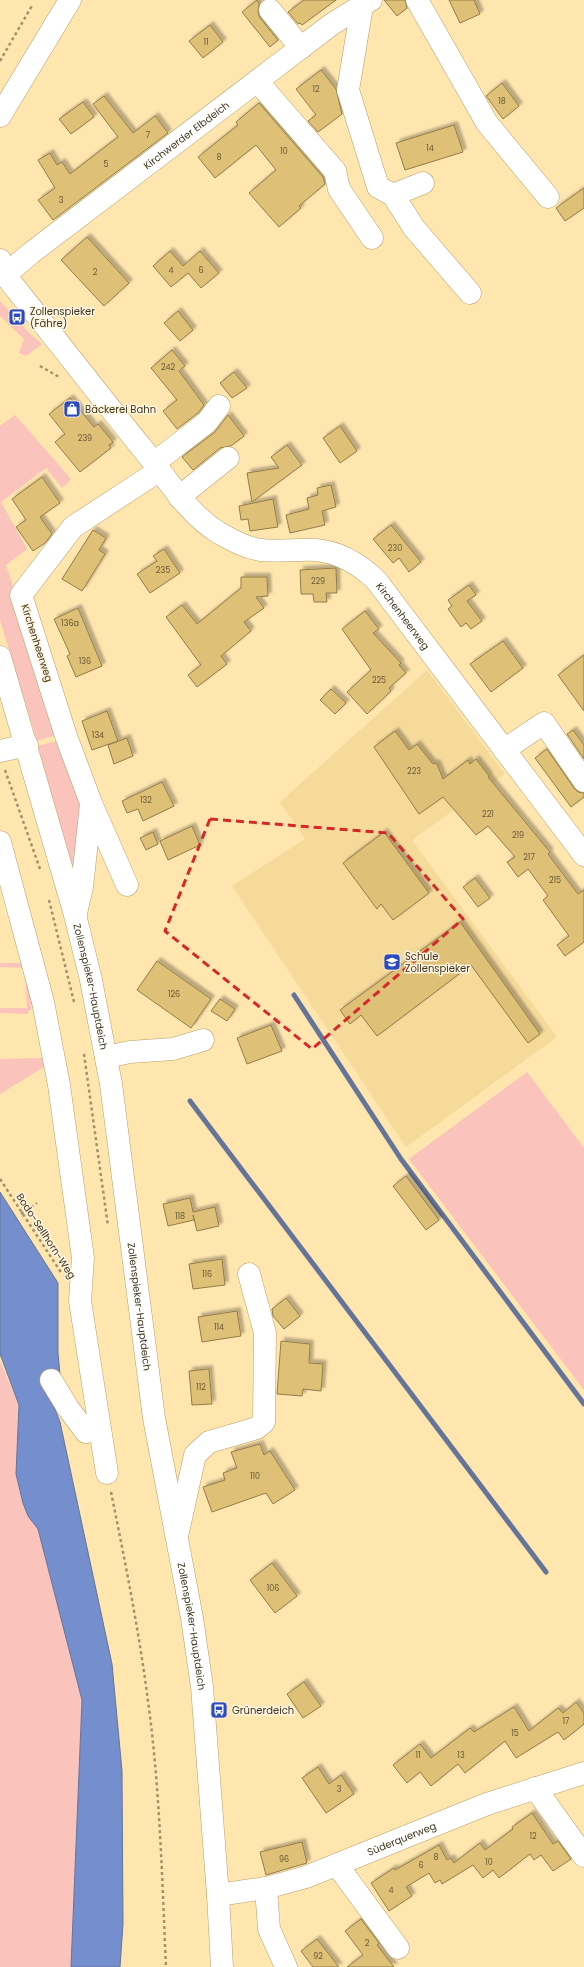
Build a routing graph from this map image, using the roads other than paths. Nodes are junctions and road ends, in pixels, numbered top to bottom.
1 (70, 0) edge
2 (417, 0) edge
3 (366, 3) edge
4 (270, 10) dead end
5 (301, 48) junction
6 (257, 81) junction
7 (0, 116) edge
8 (423, 183) dead end
9 (394, 195) junction
10 (548, 197) dead end
11 (372, 238) dead end
12 (2, 270) edge
13 (470, 293) dead end
14 (219, 406) dead end
15 (228, 458) dead end
16 (157, 467) junction
17 (180, 497) junction
18 (0, 657) edge
19 (27, 745) junction
20 (504, 750) junction
21 (0, 751) edge
22 (584, 781) edge
23 (91, 803) junction
24 (0, 842) edge
25 (584, 855) edge
26 (127, 885) dead end
27 (75, 915) junction
28 (203, 1040) dead end
29 (106, 1057) junction
30 (249, 1274) dead end
31 (51, 1380) dead end
32 (99, 1429) junction
33 (107, 1473) road end
34 (177, 1541) junction
35 (584, 1773) edge
36 (535, 1788) junction
37 (584, 1856) edge
38 (337, 1866) junction
39 (266, 1888) junction
40 (218, 1895) junction
41 (398, 1948) dead end
42 (222, 1967) edge
43 (286, 1967) edge

1 - 7 street
2 - 10 street
3 - 5 street, Kirchwerder Elbdeich
3 - 9 street
4 - 5 street
5 - 6 street, Kirchwerder Elbdeich
6 - 11 street
6 - 12 street, Kirchwerder Elbdeich
8 - 9 street
9 - 13 street
12 - 16 street, Kirchenheerweg
14 - 16 street
15 - 17 street
16 - 17 street, Kirchenheerweg
16 - 23 street, Kirchenheerweg
17 - 20 street, Kirchenheerweg
18 - 19 street, Zollenspieker-Hauptdeich
19 - 21 street
19 - 27 street, Zollenspieker-Hauptdeich
20 - 22 street
20 - 25 street, Kirchenheerweg
23 - 26 street, Kirchenheerweg
23 - 27 street, Kirchenheerweg
24 - 32 street
27 - 29 street, Zollenspieker-Hauptdeich
28 - 29 street
29 - 34 street, Zollenspieker-Hauptdeich
30 - 34 street
31 - 32 street
32 - 33 street
34 - 40 street, Zollenspieker-Hauptdeich
35 - 36 street, Süderquerweg
36 - 37 street
36 - 38 street, Süderquerweg
38 - 39 street, Süderquerweg
38 - 41 street
39 - 40 street, Süderquerweg
39 - 43 street
40 - 42 street, Zollenspieker-Hauptdeich

